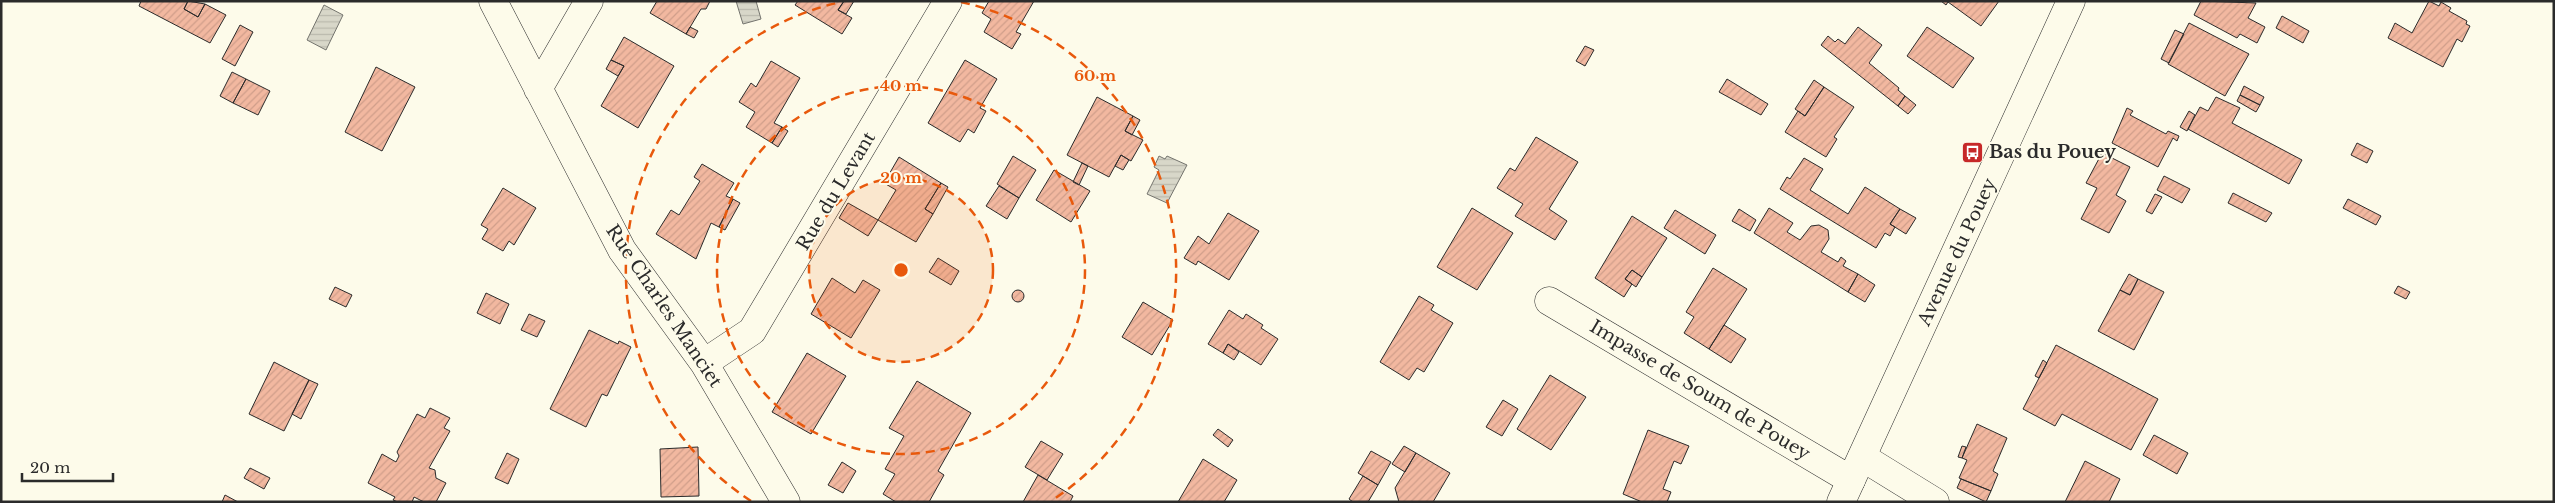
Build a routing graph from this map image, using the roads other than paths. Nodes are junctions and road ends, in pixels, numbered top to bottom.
1 (493, 1) edge
2 (589, 1) edge
3 (948, 1) edge
4 (2072, 1) edge
5 (538, 88) junction
6 (1549, 301) dead end
7 (704, 363) junction
8 (1851, 480) edge
9 (786, 502) edge
10 (1935, 502) edge

1 - 5 street, Rue Charles Manciet
2 - 5 street
3 - 7 street, Rue du Levant
4 - 8 street, Avenue du Pouey
5 - 7 street, Rue Charles Manciet
6 - 8 street, Impasse de Soum de Pouey
7 - 9 street, Rue Charles Manciet
8 - 10 street, Impasse de Soum de Pouey

